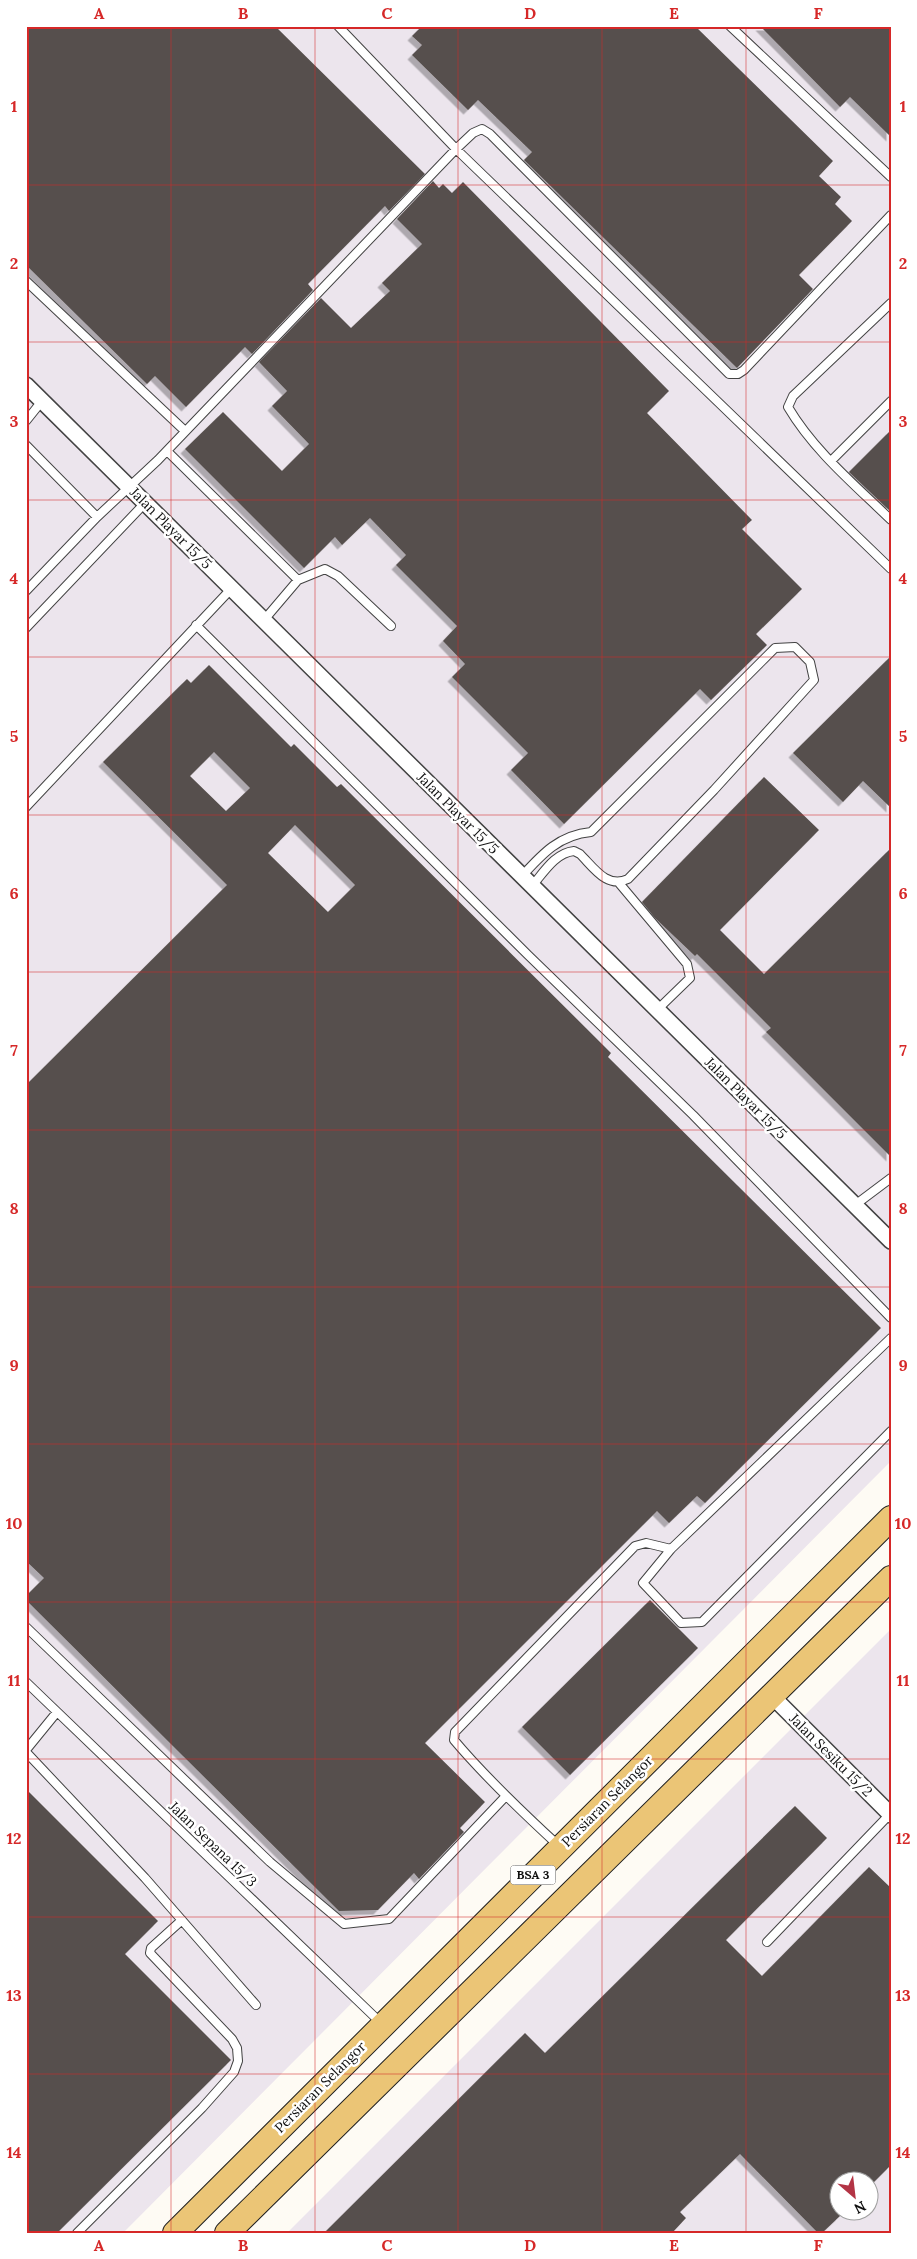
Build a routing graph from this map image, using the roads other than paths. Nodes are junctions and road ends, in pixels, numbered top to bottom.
1 (338, 26) edge
2 (730, 26) edge
3 (456, 149) junction
4 (891, 177) edge
5 (891, 216) edge
6 (26, 281) edge
7 (891, 303) edge
8 (26, 385) edge
9 (42, 401) junction
10 (891, 401) edge
11 (26, 421) edge
12 (185, 431) junction
13 (26, 445) edge
14 (167, 450) junction
15 (831, 461) junction
16 (130, 487) junction
17 (145, 503) junction
18 (97, 518) junction
19 (891, 520) edge
20 (891, 569) edge
21 (298, 580) junction
22 (232, 588) junction
23 (26, 591) edge
24 (264, 620) junction
25 (196, 625) junction
26 (391, 626) dead end
27 (26, 628) edge
28 (26, 806) edge
29 (527, 881) junction
30 (619, 883) junction
31 (657, 1010) junction
32 (891, 1178) edge
33 (854, 1205) junction
34 (891, 1241) edge
35 (891, 1318) edge
36 (891, 1338) edge
37 (891, 1431) edge
38 (891, 1518) edge
39 (671, 1549) junction
40 (891, 1578) edge
41 (26, 1627) edge
42 (26, 1682) edge
43 (772, 1696) junction
44 (57, 1712) junction
45 (26, 1751) edge
46 (505, 1797) junction
47 (890, 1814) edge
48 (560, 1847) junction
49 (182, 1920) junction
50 (767, 1942) dead end
51 (256, 2005) dead end
52 (383, 2024) junction
53 (77, 2233) edge
54 (175, 2233) edge
55 (227, 2233) edge

1 - 3 lane
2 - 4 lane
3 - 5 lane
3 - 12 lane
3 - 20 lane
6 - 12 lane
7 - 15 lane
8 - 9 street, Jalan Playar 15/5
9 - 11 lane
9 - 16 street, Jalan Playar 15/5
10 - 15 lane
12 - 14 lane
13 - 18 lane
14 - 16 lane
14 - 21 lane
15 - 19 lane
16 - 17 street, Jalan Playar 15/5
16 - 18 lane
17 - 22 street, Jalan Playar 15/5
17 - 27 lane
18 - 23 lane
21 - 24 lane
21 - 26 lane
22 - 24 street, Jalan Playar 15/5
22 - 25 lane
24 - 29 street, Jalan Playar 15/5
25 - 28 lane
25 - 35 lane
29 - 30 lane
29 - 30 lane
29 - 31 street, Jalan Playar 15/5
30 - 31 lane
31 - 33 street, Jalan Playar 15/5
32 - 33 lane
33 - 34 street, Jalan Playar 15/5
36 - 39 lane
37 - 39 lane
38 - 48 main road, Persiaran Selangor / BSA 3
39 - 46 lane
40 - 43 main road, BSA 3
41 - 46 lane
42 - 44 lane, Jalan Sepana 15/3
43 - 47 street, Jalan Sesiku 15/2
43 - 55 main road, BSA 3
44 - 45 lane
44 - 52 lane, Jalan Sepana 15/3
45 - 49 lane
46 - 48 lane
47 - 50 lane
48 - 52 main road, Persiaran Selangor / BSA 3
49 - 51 lane
49 - 53 lane
52 - 54 main road, Persiaran Selangor / BSA 3

